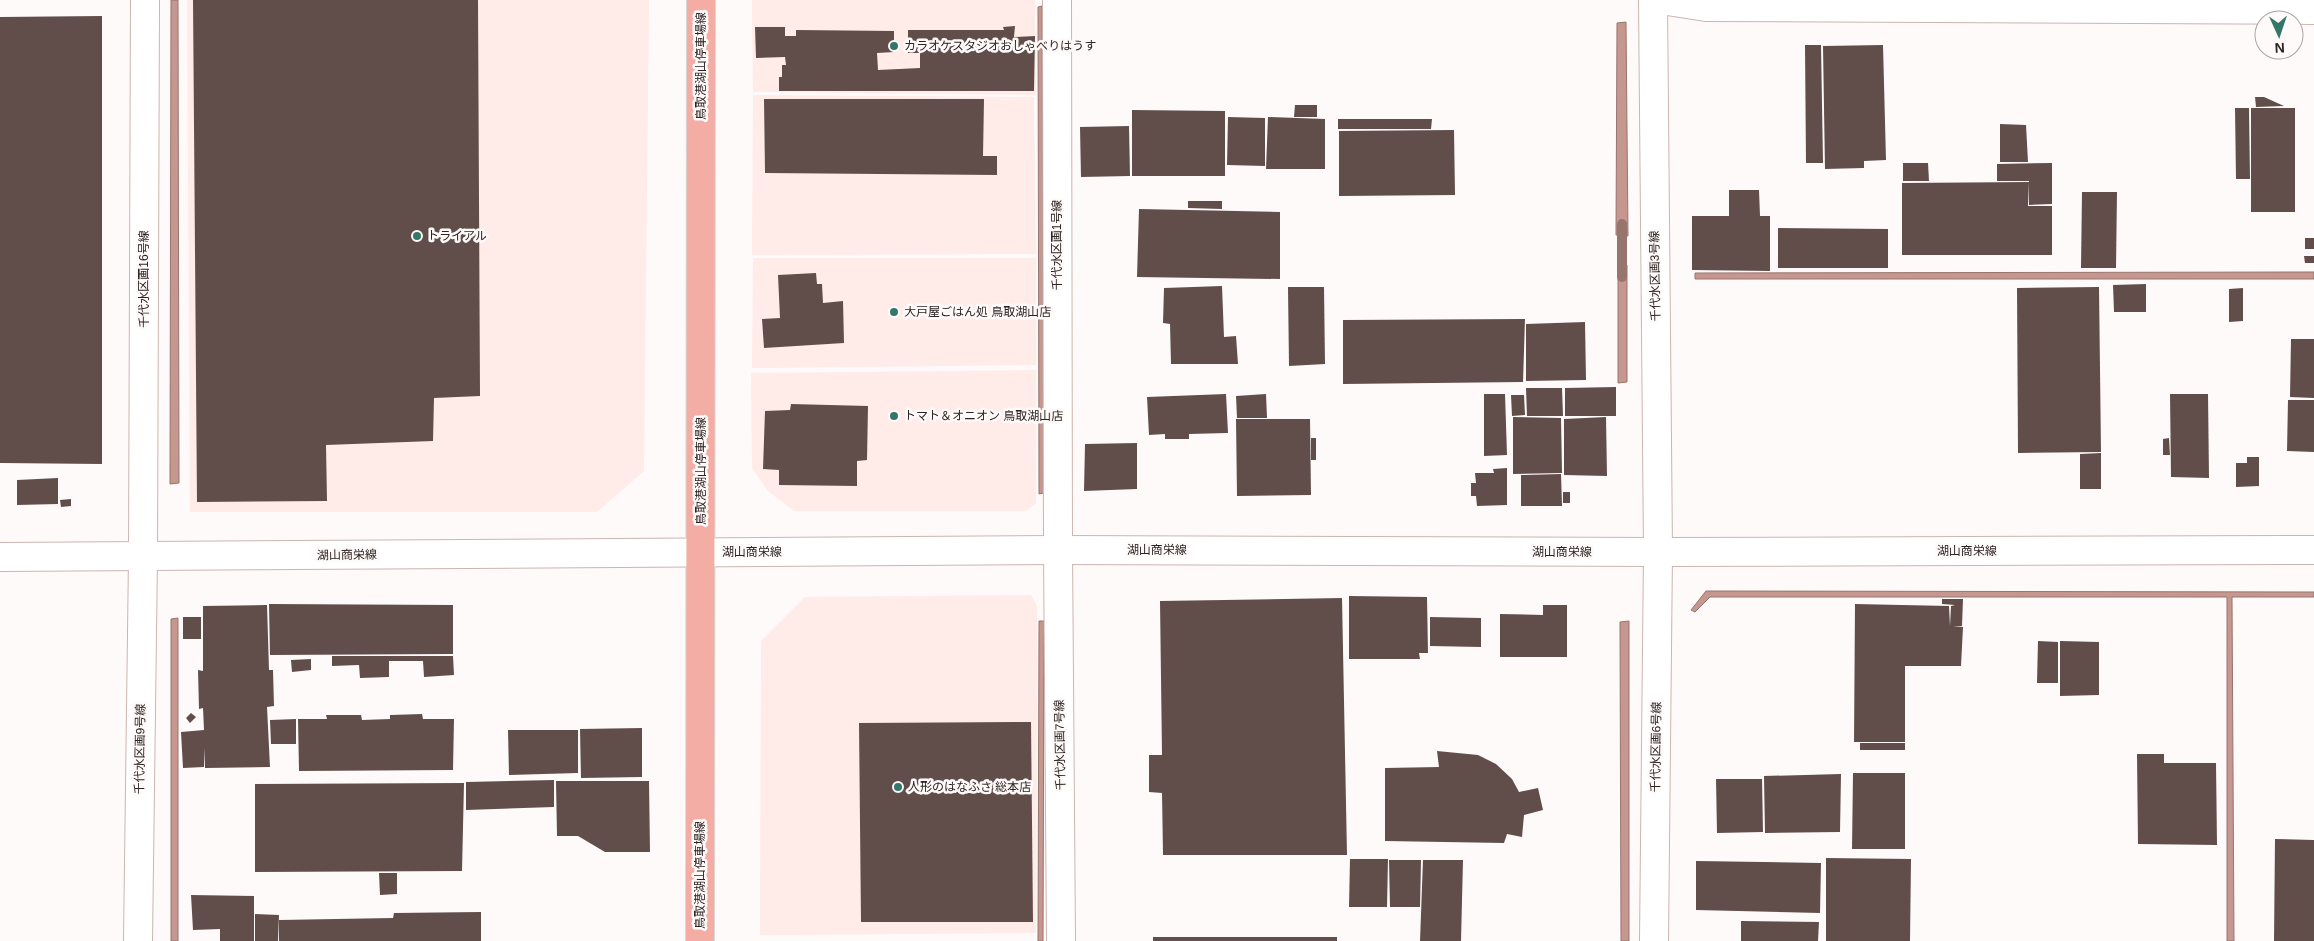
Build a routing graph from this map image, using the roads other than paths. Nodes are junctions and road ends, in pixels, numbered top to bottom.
1 (145, 0) edge
2 (701, 0) edge
3 (1057, 0) edge
4 (1653, 0) edge
5 (1661, 0) edge
6 (2314, 10) edge
7 (1058, 550) junction
8 (2314, 550) edge
9 (701, 552) junction
10 (1658, 552) junction
11 (0, 557) edge
12 (143, 557) junction
13 (138, 941) edge
14 (700, 941) edge
15 (1061, 941) edge
16 (1654, 941) edge

1 - 12 street, 千代水区画16号線
2 - 9 main road, 鳥取港湖山停車場線
3 - 7 street, 千代水区画1号線
4 - 10 street, 千代水区画3号線
5 - 6 street
7 - 9 street, 湖山商栄線
7 - 10 street, 湖山商栄線
7 - 15 street, 千代水区画7号線
8 - 10 street, 湖山商栄線
9 - 12 street, 湖山商栄線
9 - 14 main road, 鳥取港湖山停車場線
10 - 16 street, 千代水区画6号線
11 - 12 street, 湖山商栄線
12 - 13 street, 千代水区画9号線

